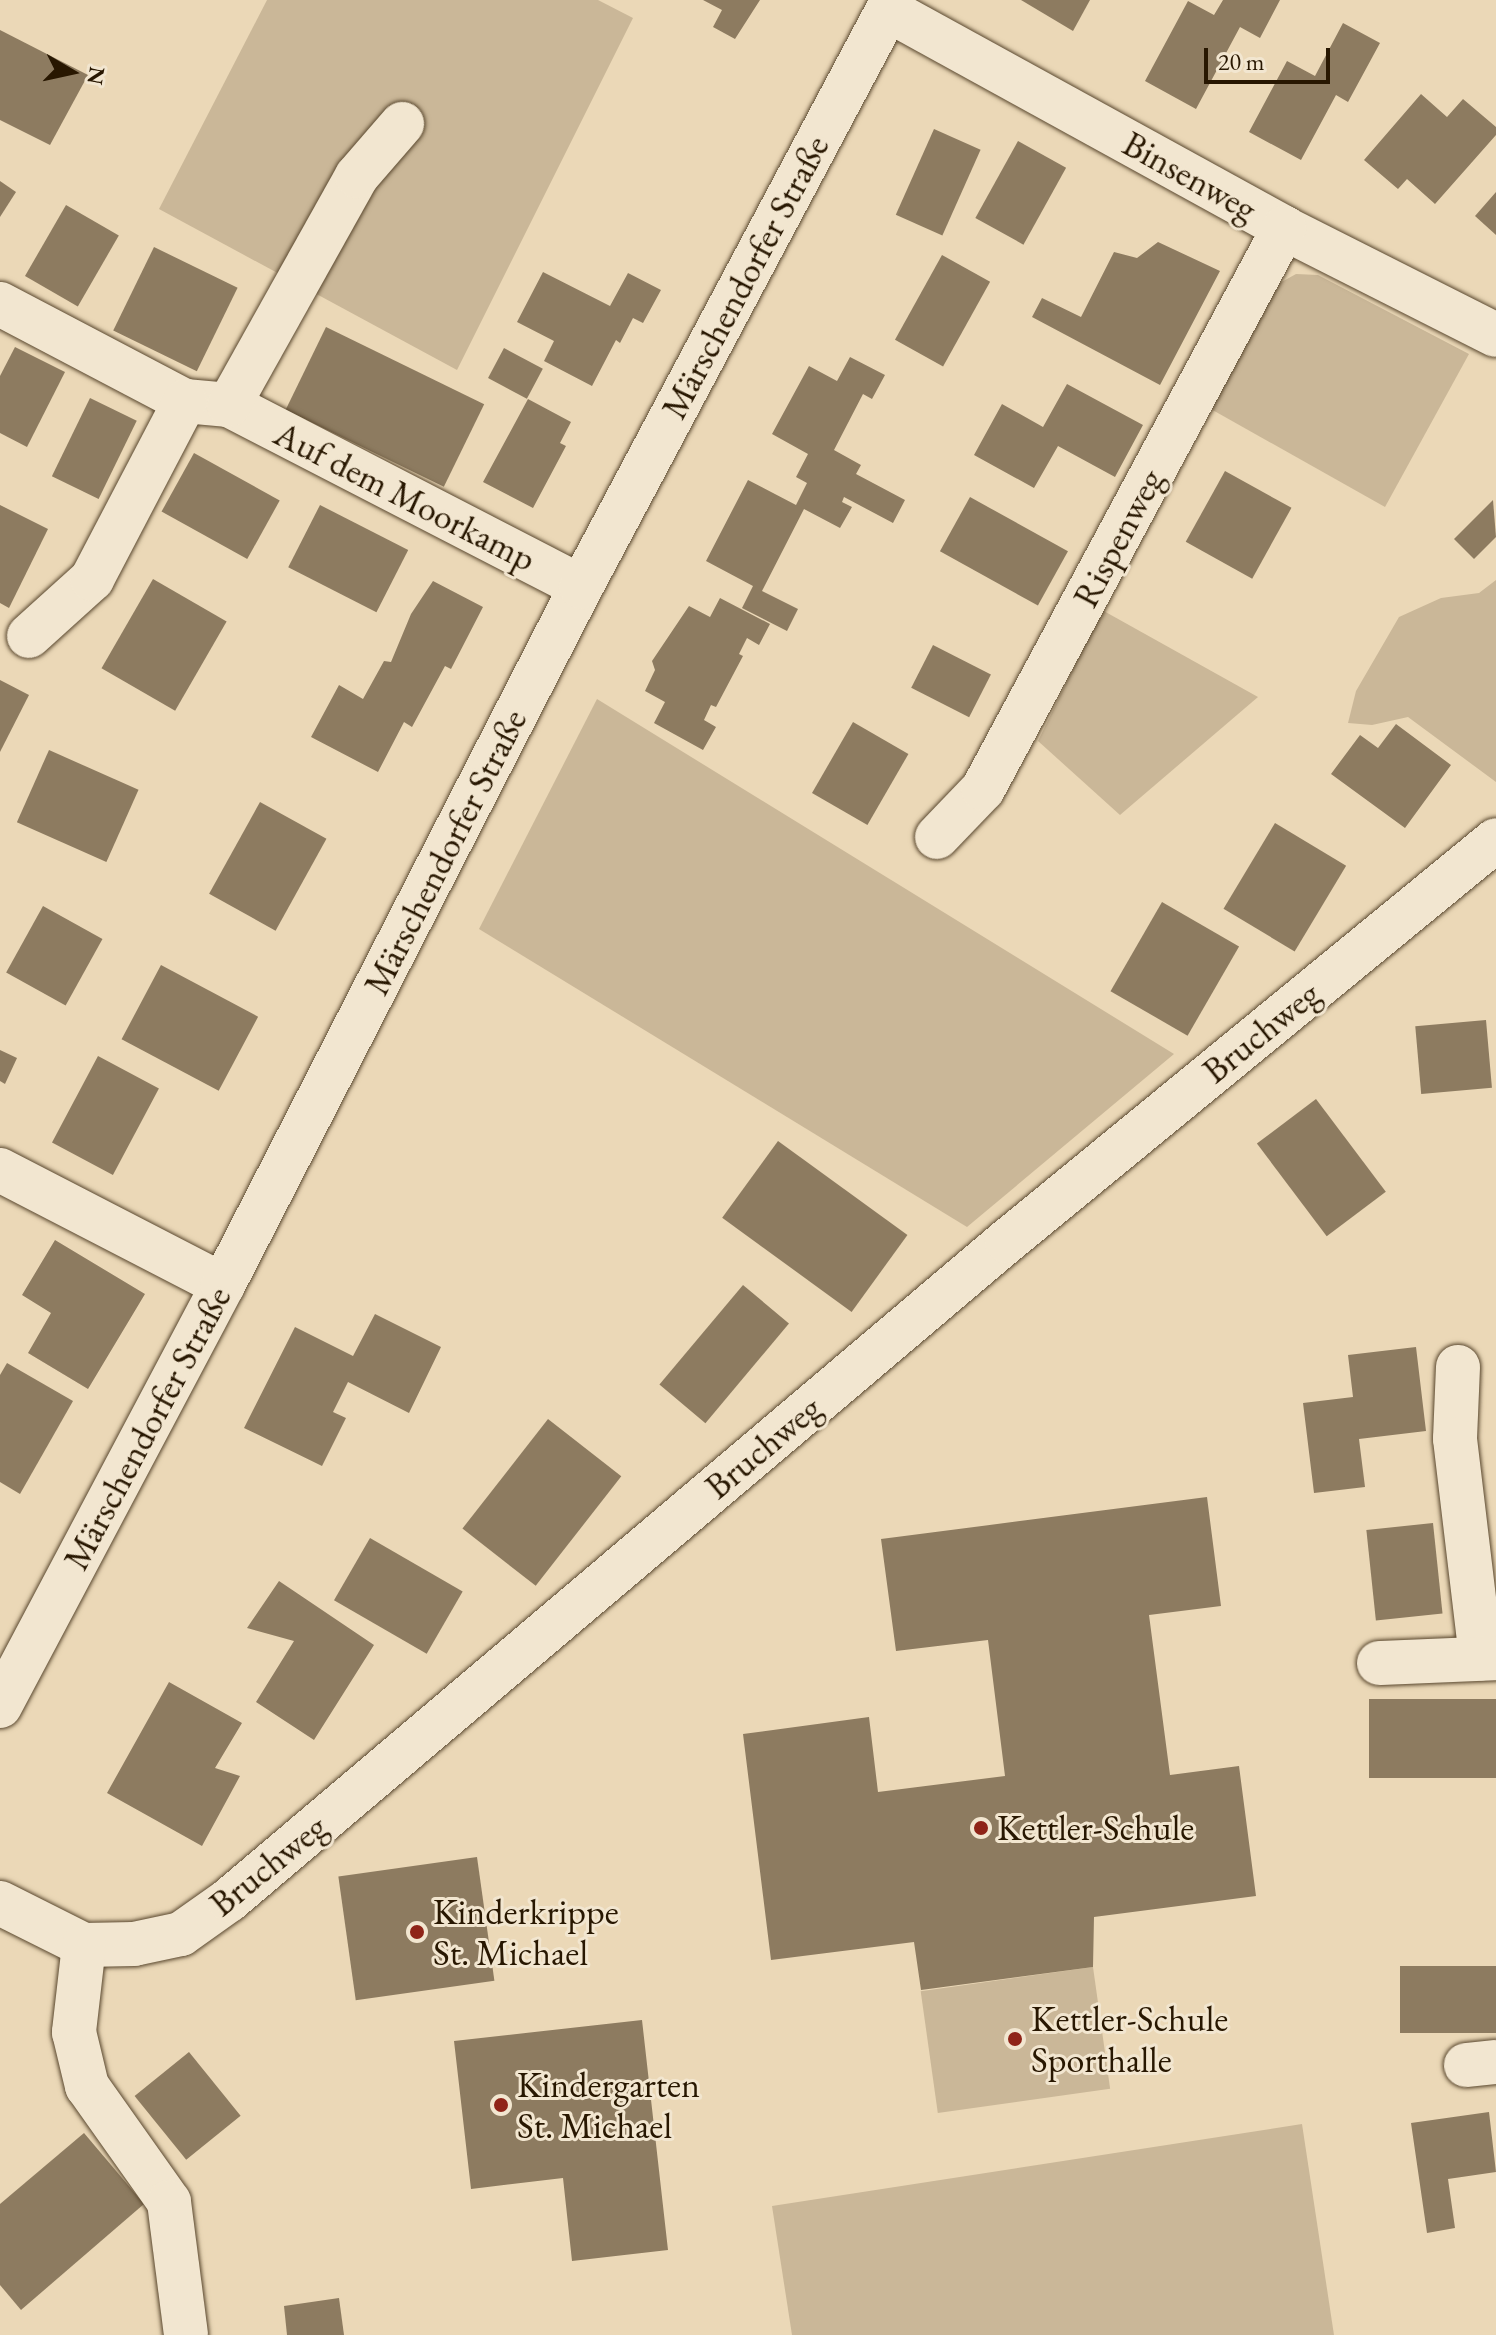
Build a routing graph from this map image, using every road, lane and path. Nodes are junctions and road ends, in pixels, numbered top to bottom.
1 (891, 5) edge
2 (402, 124) dead end
3 (1284, 228) junction
4 (0, 304) edge
5 (1496, 335) edge
6 (185, 401) junction
7 (229, 405) junction
8 (581, 587) junction
9 (29, 636) dead end
10 (937, 837) dead end
11 (1496, 840) edge
12 (0, 1170) edge
13 (223, 1285) junction
14 (1458, 1367) dead end
15 (1488, 1658) edge
16 (1379, 1663) dead end
17 (0, 1706) edge
18 (0, 1903) edge
19 (84, 1945) junction
20 (186, 2335) edge

1 - 3 street, Binsenweg
1 - 8 street, Märschendorfer Straße
2 - 7 street, Auf dem Moorkamp
3 - 5 street, Binsenweg
3 - 10 street, Rispenweg
4 - 6 street, Auf dem Moorkamp
6 - 7 street, Auf dem Moorkamp
6 - 9 street
7 - 8 street, Auf dem Moorkamp
8 - 13 street, Märschendorfer Straße
11 - 19 street, Bruchweg
12 - 13 street
13 - 17 street, Märschendorfer Straße
14 - 15 street
15 - 16 street
18 - 19 street, Bruchweg
19 - 20 street

